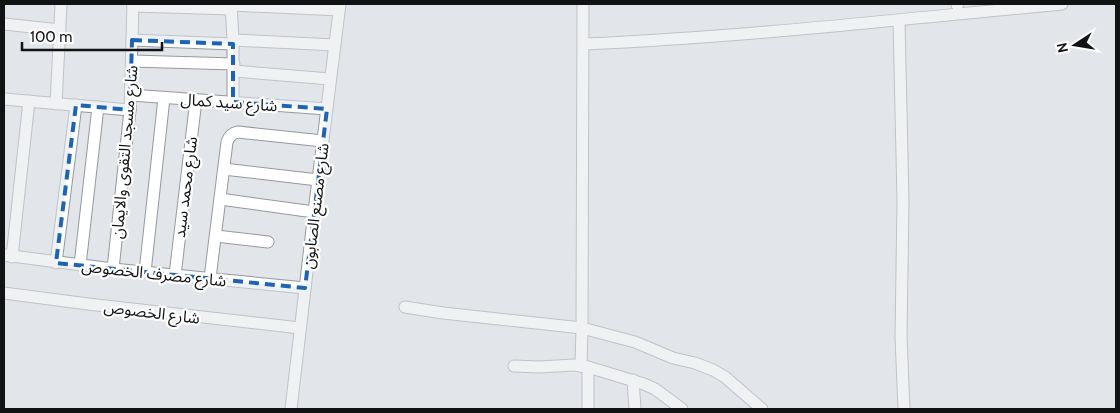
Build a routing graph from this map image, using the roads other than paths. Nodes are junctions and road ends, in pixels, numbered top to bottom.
1 (61, 4) edge
2 (583, 4) edge
3 (1062, 4) edge
4 (133, 5) edge
5 (231, 6) edge
6 (339, 7) edge
7 (899, 20) junction
8 (4, 24) edge
9 (60, 30) junction
10 (132, 40) junction
11 (234, 42) junction
12 (584, 44) junction
13 (335, 46) junction
14 (132, 61) junction
15 (234, 67) junction
16 (330, 79) junction
17 (131, 95) junction
18 (164, 98) junction
19 (4, 99) edge
20 (196, 100) junction
21 (29, 101) junction
22 (233, 102) junction
23 (56, 104) junction
24 (76, 105) junction
25 (98, 107) junction
26 (327, 109) junction
27 (130, 110) junction
28 (323, 141) junction
29 (224, 169) junction
30 (318, 180) junction
31 (220, 199) junction
32 (314, 212) junction
33 (216, 236) junction
34 (268, 242) dead end
35 (8, 256) edge
36 (56, 263) junction
37 (80, 265) junction
38 (113, 269) junction
39 (145, 272) junction
40 (175, 275) junction
41 (210, 278) junction
42 (304, 292) junction
43 (4, 293) edge
44 (405, 307) dead end
45 (300, 326) junction
46 (582, 330) junction
47 (514, 366) dead end
48 (584, 366) junction
49 (633, 380) junction
50 (677, 408) edge
51 (291, 409) edge
52 (588, 409) edge
53 (635, 409) edge
54 (762, 409) edge
55 (904, 409) edge

1 - 9 street
2 - 12 street
3 - 7 street
4 - 5 street
4 - 10 street, شارع مسجد التقوى والايمان
5 - 6 street
5 - 11 street
6 - 13 street, شارع مصنع الصابون
7 - 12 street
7 - 55 street
8 - 9 street
9 - 23 street
10 - 11 street
10 - 14 street, شارع مسجد التقوى والايمان
11 - 13 street
11 - 15 street
12 - 46 street
13 - 16 street, شارع مصنع الصابون
14 - 15 street
14 - 17 street, شارع مسجد التقوى والايمان
15 - 16 street
15 - 22 street
16 - 26 street, شارع مصنع الصابون
17 - 18 street, شارع سيد كمال
17 - 27 street, شارع مسجد التقوى والايمان
18 - 20 street, شارع سيد كمال
18 - 39 street
19 - 21 street
20 - 22 street, شارع سيد كمال
20 - 40 street, شارع محمد سيد
21 - 23 street
21 - 35 street
22 - 26 street, شارع سيد كمال
23 - 24 street
24 - 25 street
24 - 36 street
25 - 27 street
25 - 37 street
26 - 28 street, شارع مصنع الصابون
27 - 38 street, شارع مسجد التقوى والايمان
28 - 29 street
28 - 30 street, شارع مصنع الصابون
29 - 30 street
29 - 31 street
30 - 32 street, شارع مصنع الصابون
31 - 32 street
31 - 33 street
32 - 42 street, شارع مصنع الصابون
33 - 34 street
33 - 41 street
35 - 36 street, شارع مصرف الخصوص
36 - 37 street, شارع مصرف الخصوص
37 - 38 street, شارع مصرف الخصوص
38 - 39 street, شارع مصرف الخصوص
39 - 40 street, شارع مصرف الخصوص
40 - 41 street, شارع مصرف الخصوص
41 - 42 street, شارع مصرف الخصوص
42 - 45 street, شارع مصنع الصابون
43 - 45 street, شارع الخصوص
44 - 46 street
45 - 51 street, شارع مصنع الصابون
46 - 48 street
46 - 54 street
47 - 48 street
48 - 49 street
48 - 52 street
49 - 50 street
49 - 53 street

